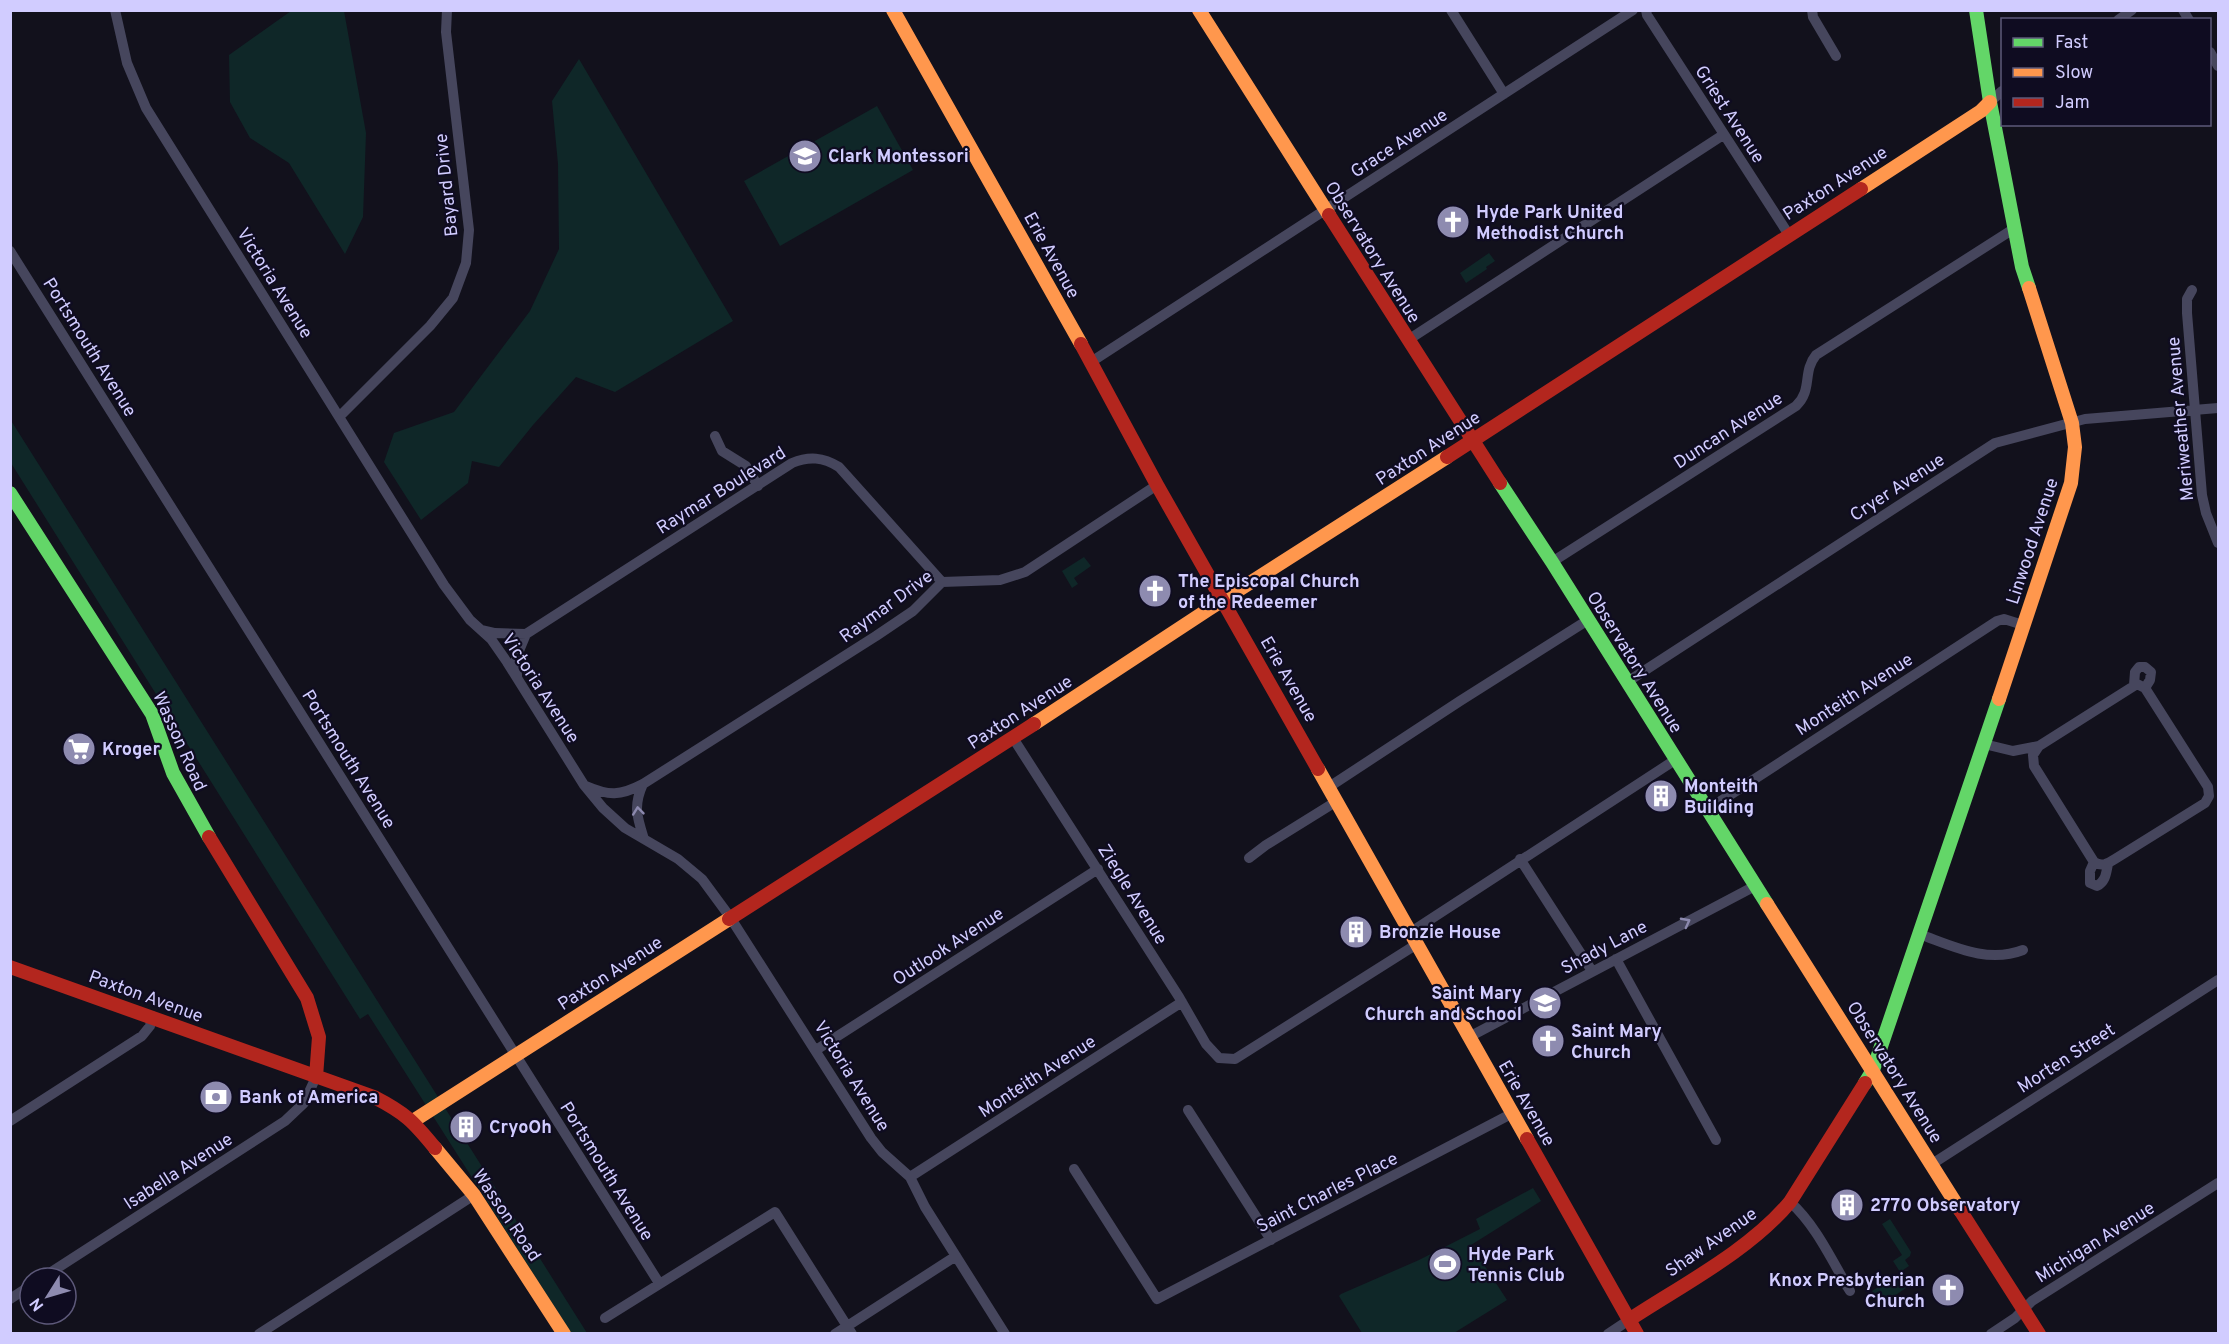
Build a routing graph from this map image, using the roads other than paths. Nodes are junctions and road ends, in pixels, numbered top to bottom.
1 (115, 10) edge
2 (447, 10) edge
3 (893, 10) edge
4 (1199, 10) edge
5 (1451, 10) edge
6 (1634, 10) edge
7 (1646, 10) edge
8 (1812, 10) edge
9 (1976, 10) edge
10 (1836, 56) dead end
11 (2001, 92) edge
12 (1504, 94) junction
13 (1990, 102) junction
14 (1723, 135) junction
15 (1326, 210) junction
16 (2015, 228) junction
17 (1788, 235) junction
18 (10, 251) edge
19 (2192, 290) dead end
20 (1408, 340) junction
21 (1091, 362) junction
22 (2218, 408) edge
23 (2194, 410) junction
24 (339, 417) junction
25 (2072, 423) junction
26 (715, 436) dead end
27 (1472, 441) junction
28 (1157, 485) junction
29 (758, 486) junction
30 (10, 493) edge
31 (2218, 543) edge
32 (1552, 562) junction
33 (942, 582) junction
34 (1223, 600) junction
35 (1588, 620) junction
36 (2023, 626) junction
37 (481, 629) junction
38 (526, 634) junction
39 (517, 678) junction
40 (1627, 682) junction
41 (1013, 738) junction
42 (1984, 744) junction
43 (2039, 746) junction
44 (2013, 751) junction
45 (1675, 760) junction
46 (2034, 766) junction
47 (643, 784) junction
48 (584, 785) junction
49 (1329, 787) junction
50 (2213, 788) edge
51 (1337, 801) junction
52 (2205, 803) junction
53 (2218, 803) edge
54 (1707, 810) junction
55 (644, 839) junction
56 (1250, 858) dead end
57 (1520, 859) junction
58 (2094, 862) junction
59 (2108, 864) junction
60 (1098, 869) junction
61 (1755, 886) junction
62 (730, 917) junction
63 (1918, 934) junction
64 (1414, 938) junction
65 (2023, 950) dead end
66 (1616, 959) junction
67 (10, 967) edge
68 (1592, 971) junction
69 (2218, 980) edge
70 (1182, 1002) junction
71 (152, 1016) junction
72 (1469, 1037) junction
73 (816, 1050) junction
74 (515, 1056) junction
75 (1873, 1070) junction
76 (316, 1077) junction
77 (1188, 1110) dead end
78 (1511, 1114) junction
79 (413, 1120) junction
80 (10, 1121) edge
81 (1716, 1140) dead end
82 (1932, 1164) junction
83 (1074, 1169) dead end
84 (910, 1177) junction
85 (2218, 1183) edge
86 (474, 1195) junction
87 (1790, 1202) junction
88 (1271, 1240) junction
89 (956, 1257) junction
90 (61, 1266) edge
91 (659, 1284) junction
92 (1851, 1291) dead end
93 (2024, 1310) junction
94 (605, 1318) dead end
95 (1629, 1320) junction
96 (850, 1330) edge
97 (259, 1334) edge
98 (564, 1334) edge
99 (835, 1334) edge
100 (1005, 1334) edge
101 (1608, 1334) edge
102 (1637, 1334) edge
103 (1991, 1334) edge
104 (2039, 1334) edge

1 - 24 street, Victoria Avenue
2 - 24 street, Bayard Drive
3 - 21 street, Erie Avenue
4 - 15 street, Observatory Avenue
5 - 12 street
6 - 12 street, Grace Avenue
7 - 14 street, Griest Avenue
8 - 10 street
9 - 13 street, Linwood Avenue
11 - 13 street, Paxton Avenue
12 - 15 street, Grace Avenue
13 - 16 street, Linwood Avenue
13 - 17 street, Paxton Avenue
14 - 17 street, Griest Avenue
14 - 20 street
15 - 20 street, Observatory Avenue
15 - 21 street, Grace Avenue
16 - 25 street, Linwood Avenue
16 - 32 street, Duncan Avenue
17 - 27 street, Paxton Avenue
18 - 74 street, Portsmouth Avenue
19 - 23 street, Meriweather Avenue
20 - 27 street, Observatory Avenue
21 - 28 street, Erie Avenue
22 - 23 street, Cryer Avenue
23 - 25 street, Cryer Avenue
23 - 31 street, Meriweather Avenue
24 - 37 street, Victoria Avenue
25 - 36 street, Linwood Avenue
25 - 40 street, Cryer Avenue
26 - 29 street
27 - 32 street, Observatory Avenue
27 - 34 street, Paxton Avenue
28 - 33 street, Raymar Drive
28 - 34 street, Erie Avenue
29 - 33 street, Raymar Boulevard
29 - 38 street, Raymar Boulevard
30 - 76 street, Wasson Road
32 - 35 street, Observatory Avenue
33 - 47 street, Raymar Drive
34 - 41 street, Paxton Avenue
34 - 49 street, Erie Avenue
35 - 40 street, Observatory Avenue
35 - 49 street
36 - 42 street, Linwood Avenue
36 - 54 street, Monteith Avenue
37 - 38 street
37 - 39 street, Victoria Avenue
38 - 39 street
39 - 48 street, Victoria Avenue
40 - 45 street, Observatory Avenue
41 - 60 street, Ziegle Avenue
41 - 62 street, Paxton Avenue
42 - 44 street
42 - 63 street, Linwood Avenue
43 - 44 street
43 - 46 street
43 - 50 street
44 - 46 street
45 - 54 street, Observatory Avenue
45 - 57 street
46 - 58 street
47 - 48 street, Raymar Drive
55 -> 47 street
48 - 55 street, Victoria Avenue
49 - 51 street, Erie Avenue
50 - 52 street
51 - 56 street
51 - 64 street, Erie Avenue
52 - 53 street
52 - 59 street
54 - 61 street, Observatory Avenue
55 - 62 street, Victoria Avenue
57 - 64 street
57 - 68 street
58 - 59 street
58 - 59 street
60 - 70 street, Ziegle Avenue
60 - 73 street, Outlook Avenue
66 -> 61 street, Shady Lane
61 - 75 street, Observatory Avenue
62 - 73 street, Victoria Avenue
62 - 74 street, Paxton Avenue
63 - 65 street
63 - 75 street, Linwood Avenue
64 - 70 street, Ziegle Avenue
64 - 72 street, Erie Avenue
66 - 68 street, Shady Lane
66 - 81 street
67 - 71 street, Paxton Avenue
68 - 72 street, Shady Lane
69 - 82 street, Morten Street
70 - 84 street, Monteith Avenue
71 - 76 street, Paxton Avenue
71 - 80 street
72 - 78 street, Erie Avenue
73 - 84 street, Victoria Avenue
74 - 79 street, Paxton Avenue
74 - 91 street, Portsmouth Avenue
75 - 82 street, Observatory Avenue
75 - 87 street, Shaw Avenue
76 - 79 street, Paxton Avenue
76 - 90 street, Isabella Avenue
77 - 88 street
78 - 88 street, Saint Charles Place
78 - 95 street, Erie Avenue
79 - 86 street, Wasson Road
82 - 93 street, Observatory Avenue
83 - 88 street, Saint Charles Place
84 - 89 street, Victoria Avenue
85 - 93 street, Michigan Avenue
86 - 97 street
86 - 98 street, Wasson Road
87 - 92 street
87 - 95 street, Shaw Avenue
89 - 96 street
89 - 100 street, Victoria Avenue
91 - 94 street
91 - 96 street
93 - 103 street, Michigan Avenue
93 - 104 street, Observatory Avenue
95 - 101 street, Shaw Avenue
95 - 102 street, Erie Avenue
96 - 99 street

